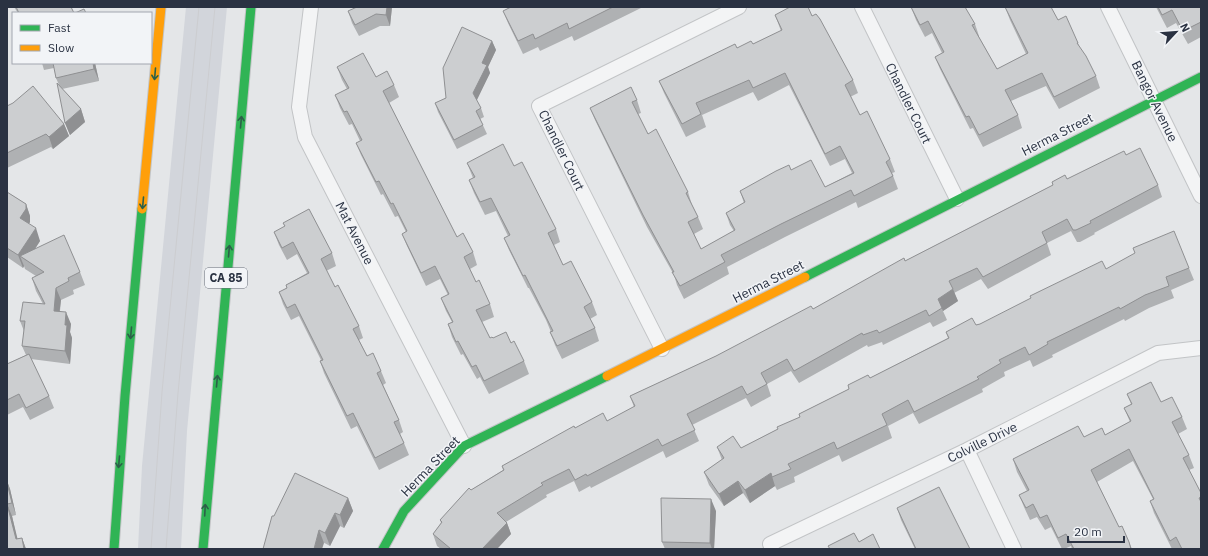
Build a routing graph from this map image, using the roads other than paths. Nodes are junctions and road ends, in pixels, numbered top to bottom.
1 (162, 7) edge
2 (251, 7) edge
3 (311, 7) edge
4 (739, 7) edge
5 (862, 7) edge
6 (1108, 7) edge
7 (1201, 77) edge
8 (1154, 101) junction
9 (1201, 196) edge
10 (957, 200) junction
11 (1201, 348) edge
12 (662, 349) junction
13 (464, 446) junction
14 (967, 450) junction
15 (114, 549) edge
16 (204, 549) edge
17 (383, 549) edge
18 (772, 549) edge
19 (1014, 549) edge

1 -> 15 main road
16 -> 2 main road, CA 85
3 - 13 street, Mat Avenue
4 - 12 street, Chandler Court
5 - 10 street, Chandler Court
6 - 8 street, Bangor Avenue
7 - 8 main road, Herma Street
8 - 9 street, Bangor Avenue
8 - 10 main road, Herma Street
10 - 12 main road, Herma Street
11 - 14 street, Colville Drive
12 - 13 main road, Herma Street
13 - 17 main road, Herma Street
14 - 18 street, Colville Drive
14 - 19 street

